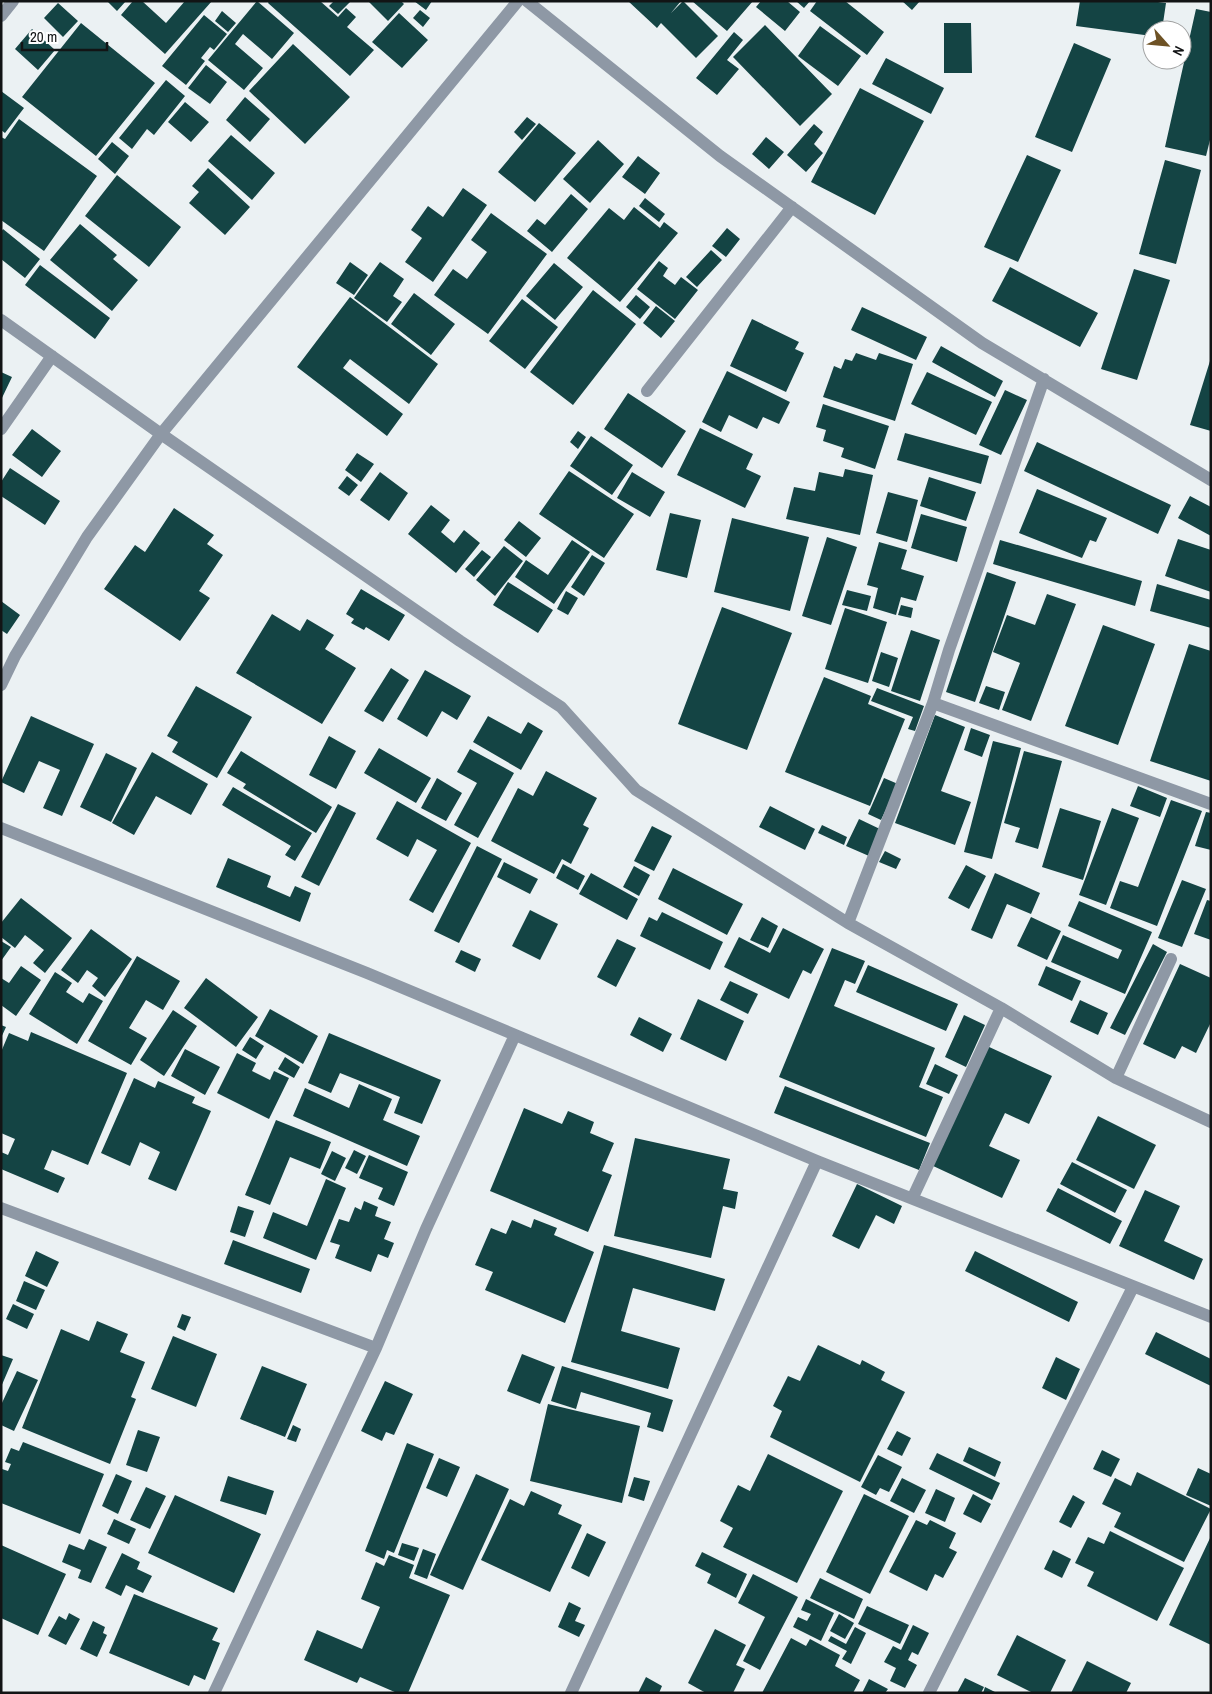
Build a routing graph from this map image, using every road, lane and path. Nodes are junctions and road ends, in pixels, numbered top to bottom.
1 (13, 1) edge
2 (518, 1) edge
3 (527, 1) edge
4 (1, 16) edge
5 (792, 207) junction
6 (1, 320) edge
7 (52, 356) junction
8 (1044, 379) junction
9 (647, 391) dead end
10 (1, 429) edge
11 (161, 434) junction
12 (1211, 480) edge
13 (1, 685) edge
14 (933, 703) junction
15 (1211, 804) edge
16 (1, 828) edge
17 (848, 923) junction
18 (1171, 959) dead end
19 (1000, 1008) junction
20 (514, 1035) junction
21 (1116, 1078) junction
22 (1211, 1122) edge
23 (817, 1160) junction
24 (913, 1197) junction
25 (1, 1208) edge
26 (1133, 1286) junction
27 (1211, 1317) edge
28 (376, 1348) junction
29 (214, 1693) edge
30 (571, 1693) edge
31 (929, 1693) edge

1 - 4 street
2 - 11 street
3 - 5 street
5 - 8 street
5 - 9 street
6 - 7 street
7 - 10 street
7 - 11 street
8 - 12 street
8 - 14 street
11 - 13 street
11 - 17 street
14 - 15 street
14 - 17 street
16 - 20 street
17 - 19 street
18 - 21 street
19 - 21 street
19 - 24 street
20 - 23 street
20 - 28 street
21 - 22 street
23 - 24 street
23 - 30 street
24 - 26 street
25 - 28 street
26 - 27 street
26 - 31 street
28 - 29 street

